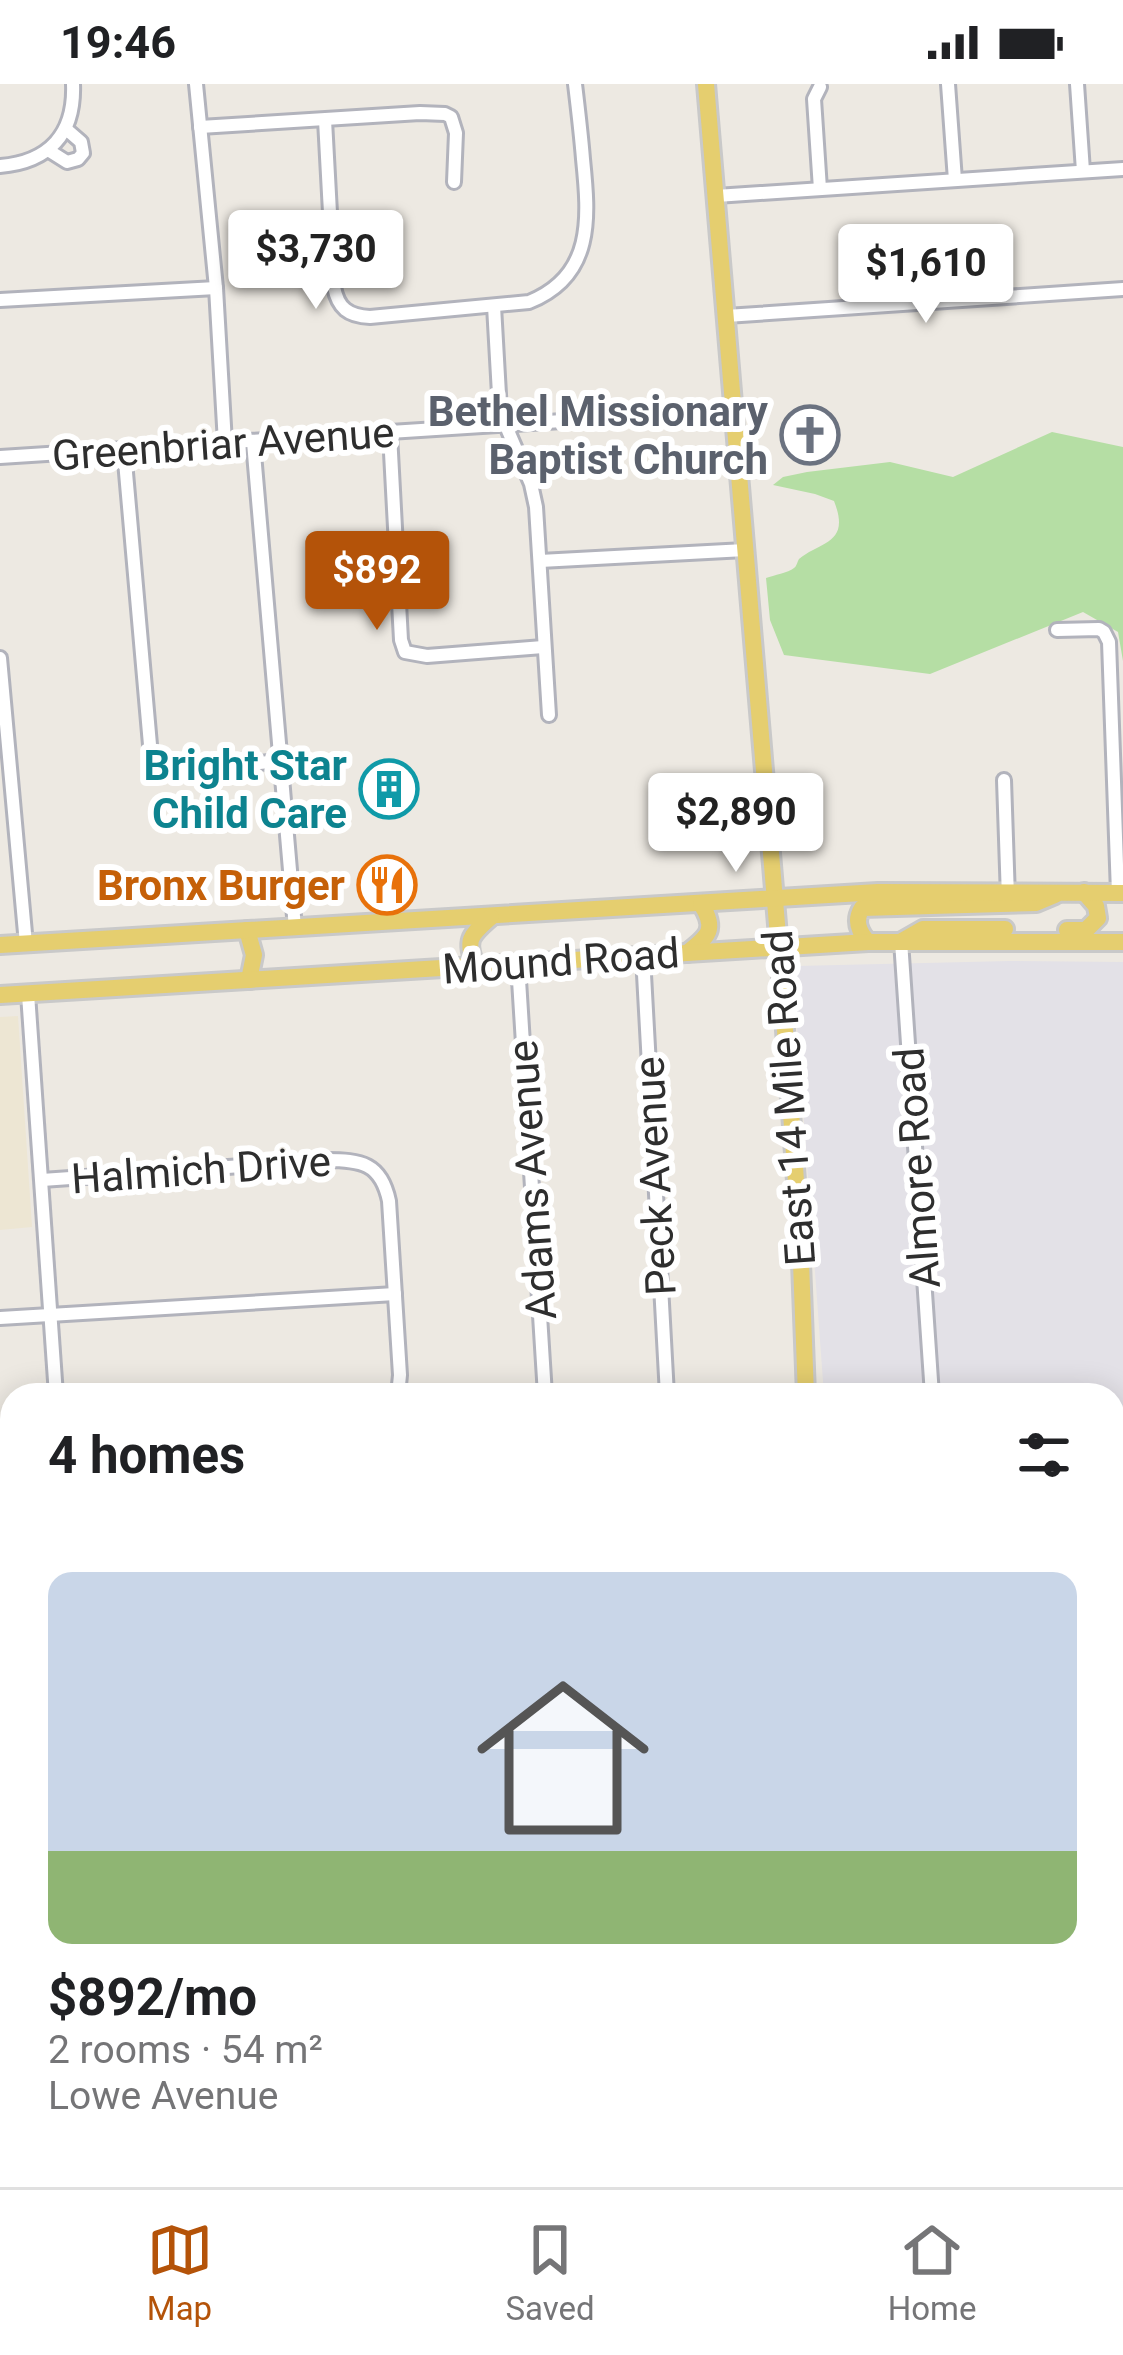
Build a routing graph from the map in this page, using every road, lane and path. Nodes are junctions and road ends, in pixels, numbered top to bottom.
1 (73, 84) edge
2 (196, 84) edge
3 (575, 84) edge
4 (706, 84) edge
5 (948, 84) edge
6 (1077, 84) edge
7 (813, 89) edge
8 (325, 120) junction
9 (200, 127) junction
10 (66, 129) junction
11 (48, 150) junction
12 (0, 166) edge
13 (1123, 169) edge
14 (1083, 171) junction
15 (955, 180) junction
16 (454, 182) dead end
17 (820, 189) junction
18 (716, 196) junction
19 (216, 288) junction
20 (1123, 289) edge
21 (0, 300) edge
22 (494, 306) junction
23 (725, 316) junction
24 (734, 410) junction
25 (506, 425) junction
26 (390, 434) junction
27 (253, 442) junction
28 (225, 443) junction
29 (124, 450) junction
30 (0, 457) edge
31 (745, 550) junction
32 (540, 561) junction
33 (1058, 630) dead end
34 (543, 647) junction
35 (0, 658) edge
36 (549, 715) dead end
37 (3, 721) edge
38 (281, 761) junction
39 (1004, 780) dead end
40 (1084, 892) junction
41 (1120, 893) edge
42 (1008, 897) junction
43 (774, 899) junction
44 (701, 904) junction
45 (492, 916) junction
46 (296, 928) junction
47 (247, 929) junction
48 (902, 941) junction
49 (1123, 941) edge
50 (868, 943) junction
51 (26, 944) junction
52 (0, 945) edge
53 (779, 948) junction
54 (686, 953) junction
55 (643, 956) junction
56 (518, 964) junction
57 (476, 967) junction
58 (249, 980) junction
59 (28, 994) junction
60 (0, 995) edge
61 (42, 1180) junction
62 (395, 1294) junction
63 (51, 1315) junction
64 (0, 1318) edge
65 (55, 1383) edge
66 (399, 1383) edge
67 (544, 1383) edge
68 (666, 1383) edge
69 (806, 1383) edge
70 (931, 1383) edge

1 - 10 street
2 - 9 street
3 - 22 street
4 - 18 main road, East 14 Mile Road
5 - 15 street
6 - 14 street
7 - 17 street
8 - 9 street
8 - 16 street
8 - 22 street
9 - 19 street
10 - 11 street
10 - 11 street
11 - 12 street
13 - 14 street
14 - 15 street
15 - 17 street
17 - 18 street
18 - 23 main road, East 14 Mile Road
19 - 21 street
19 - 28 street
20 - 23 street
22 - 25 street
23 - 24 main road, East 14 Mile Road
24 - 25 street, Greenbriar Avenue
24 - 31 main road, East 14 Mile Road
25 - 26 street, Greenbriar Avenue
25 - 32 street
26 - 27 street, Greenbriar Avenue
26 - 34 street
27 - 28 street, Greenbriar Avenue
27 - 38 street
28 - 29 street, Greenbriar Avenue
29 - 30 street, Greenbriar Avenue
29 - 38 street
31 - 32 street
31 - 43 main road, East 14 Mile Road
32 - 34 street
33 - 41 street
34 - 36 street
35 - 37 street
37 - 51 street
38 - 46 street
39 - 42 street
40 - 41 main road, Mound Road
40 - 42 main road, Mound Road
40 - 48 main road
42 - 43 main road, Mound Road
42 - 50 main road
43 - 44 main road, Mound Road
43 - 53 main road, East 14 Mile Road
44 - 45 main road, Mound Road
44 - 54 main road
45 - 46 main road, Mound Road
45 - 57 main road
46 - 47 main road, Mound Road
47 - 51 main road, Mound Road
47 - 58 main road
48 - 49 main road, Mound Road
48 - 50 main road, Mound Road
48 - 70 street, Almore Road
50 - 53 main road, Mound Road
51 - 52 main road, Mound Road
53 - 54 main road, Mound Road
53 - 69 main road, East 14 Mile Road
54 - 55 main road, Mound Road
55 - 56 main road, Mound Road
55 - 68 street, Peck Avenue
56 - 57 main road, Mound Road
56 - 67 street, Adams Avenue
57 - 58 main road, Mound Road
58 - 59 main road, Mound Road
59 - 60 main road, Mound Road
59 - 61 street
61 - 62 street, Halmich Drive
61 - 63 street
62 - 63 street
62 - 66 street, Halmich Drive
63 - 64 street
63 - 65 street

